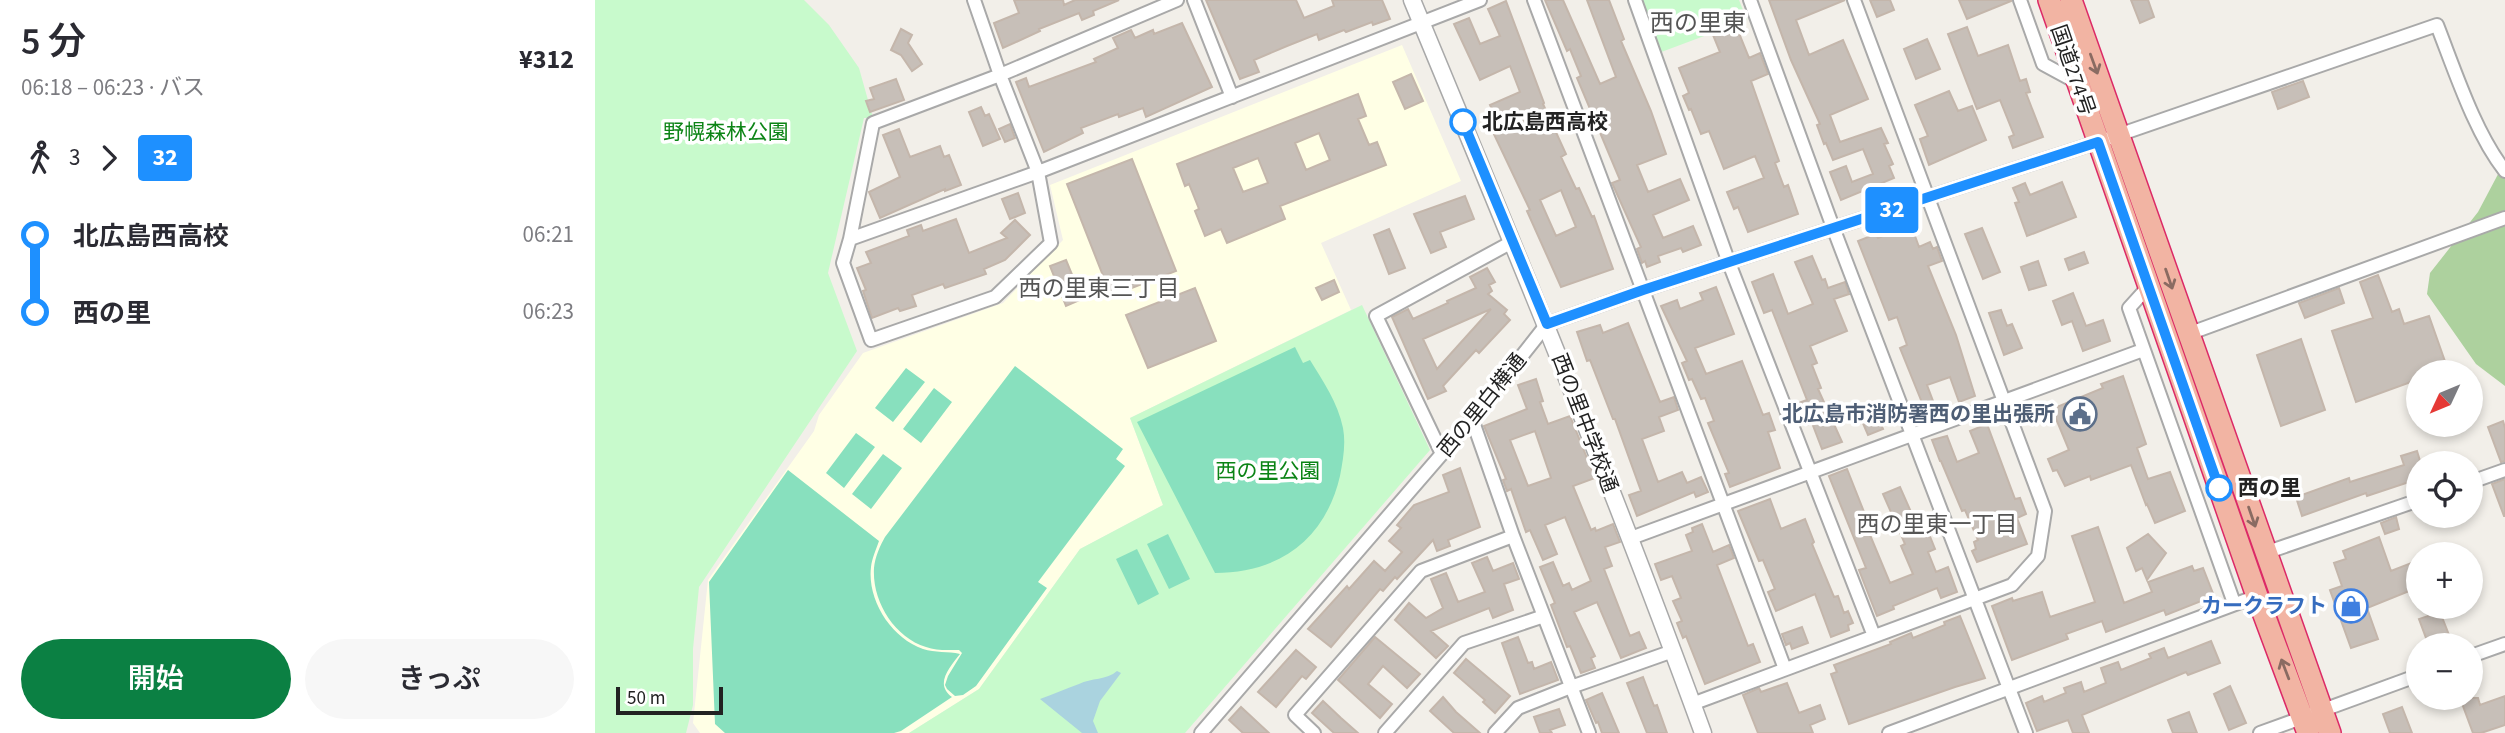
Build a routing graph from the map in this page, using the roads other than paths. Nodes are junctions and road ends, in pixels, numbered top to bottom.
1 (974, 0) edge
2 (1177, 0) edge
3 (1194, 0) edge
4 (1412, 0) edge
5 (1481, 0) edge
6 (1534, 0) edge
7 (1635, 0) edge
8 (1750, 0) edge
9 (1854, 0) edge
10 (2020, 0) edge
11 (2049, 0) edge
12 (2071, 0) edge
13 (1422, 24) junction
14 (1000, 75) junction
15 (2079, 83) junction
16 (1232, 97) junction
17 (2119, 135) junction
18 (2098, 142) junction
19 (2505, 171) edge
20 (1038, 172) junction
21 (1927, 199) junction
22 (2505, 218) edge
23 (1834, 230) junction
24 (850, 239) junction
25 (1512, 242) junction
26 (1729, 263) junction
27 (2148, 287) junction
28 (1643, 290) junction
29 (1547, 324) junction
30 (2188, 334) junction
31 (2143, 350) junction
32 (2003, 401) junction
33 (1472, 419) junction
34 (1912, 433) junction
35 (1442, 454) junction
36 (2505, 470) edge
37 (1810, 472) junction
38 (2483, 478) edge
39 (1722, 505) junction
40 (2406, 505) edge
41 (1513, 536) junction
42 (1631, 538) junction
43 (2265, 554) junction
44 (2257, 596) junction
45 (1974, 599) junction
46 (2234, 603) junction
47 (1544, 616) junction
48 (1874, 636) junction
49 (2505, 644) edge
50 (1673, 651) junction
51 (2483, 652) edge
52 (1785, 669) junction
53 (2406, 680) edge
54 (1571, 687) junction
55 (2009, 688) junction
56 (1692, 704) junction
57 (2311, 720) edge
58 (1201, 733) edge
59 (1314, 733) edge
60 (1385, 733) edge
61 (1495, 733) edge
62 (1589, 733) edge
63 (1703, 733) edge
64 (1889, 733) edge
65 (2026, 733) edge
66 (2260, 733) edge
67 (2330, 733) edge

1 - 14 street
2 - 14 street
3 - 16 street
4 - 13 street, 西の里中学校通
5 - 13 street
6 - 28 street
7 - 26 street
8 - 23 street
9 - 21 street
10 - 15 street
11 - 15 highway, 国道274号
12 -> 17 highway, 国道274号
13 - 16 street
13 - 25 street, 西の里中学校通
14 - 20 street
14 - 24 street
15 - 18 highway, 国道274号
16 - 20 street
17 - 18 street
17 - 19 street
17 -> 30 highway, 国道274号
18 - 21 street
18 - 27 highway, 国道274号
20 - 24 street
20 - 24 street
21 - 23 street
21 - 32 street
22 - 30 street
23 - 26 street
23 - 34 street
25 - 29 street, 西の里中学校通
25 - 35 street
26 - 28 street
26 - 37 street
27 - 31 street
27 - 44 highway, 国道274号
28 - 29 street
28 - 39 street
29 - 33 street, 西の里白樺通
29 - 42 street, 西の里中学校通
30 -> 43 highway, 国道274号
31 - 32 street
31 - 46 street
32 - 34 street
32 - 45 street
33 - 35 street, 西の里白樺通
33 - 41 street
34 - 37 street
34 - 45 street
35 - 58 street, 西の里白樺通
36 - 38 street
37 - 39 street
37 - 48 street
39 - 42 street
39 - 52 street
40 - 43 street
41 - 47 street
41 - 59 street
42 - 50 street, 西の里中学校通
43 - 57 highway, 国道274号
44 - 46 street
57 -> 44 highway, 国道274号
45 - 48 street
45 - 55 street
46 - 55 street
47 - 54 street
47 - 60 street
48 - 52 street
49 - 51 street
50 - 54 street
50 - 56 street, 西の里中学校通
52 - 56 street
53 - 57 street
54 - 61 street
54 - 62 street
55 - 64 street
55 - 65 street
56 - 63 street, 西の里中学校通
57 - 66 street
57 - 67 highway, 国道274号

